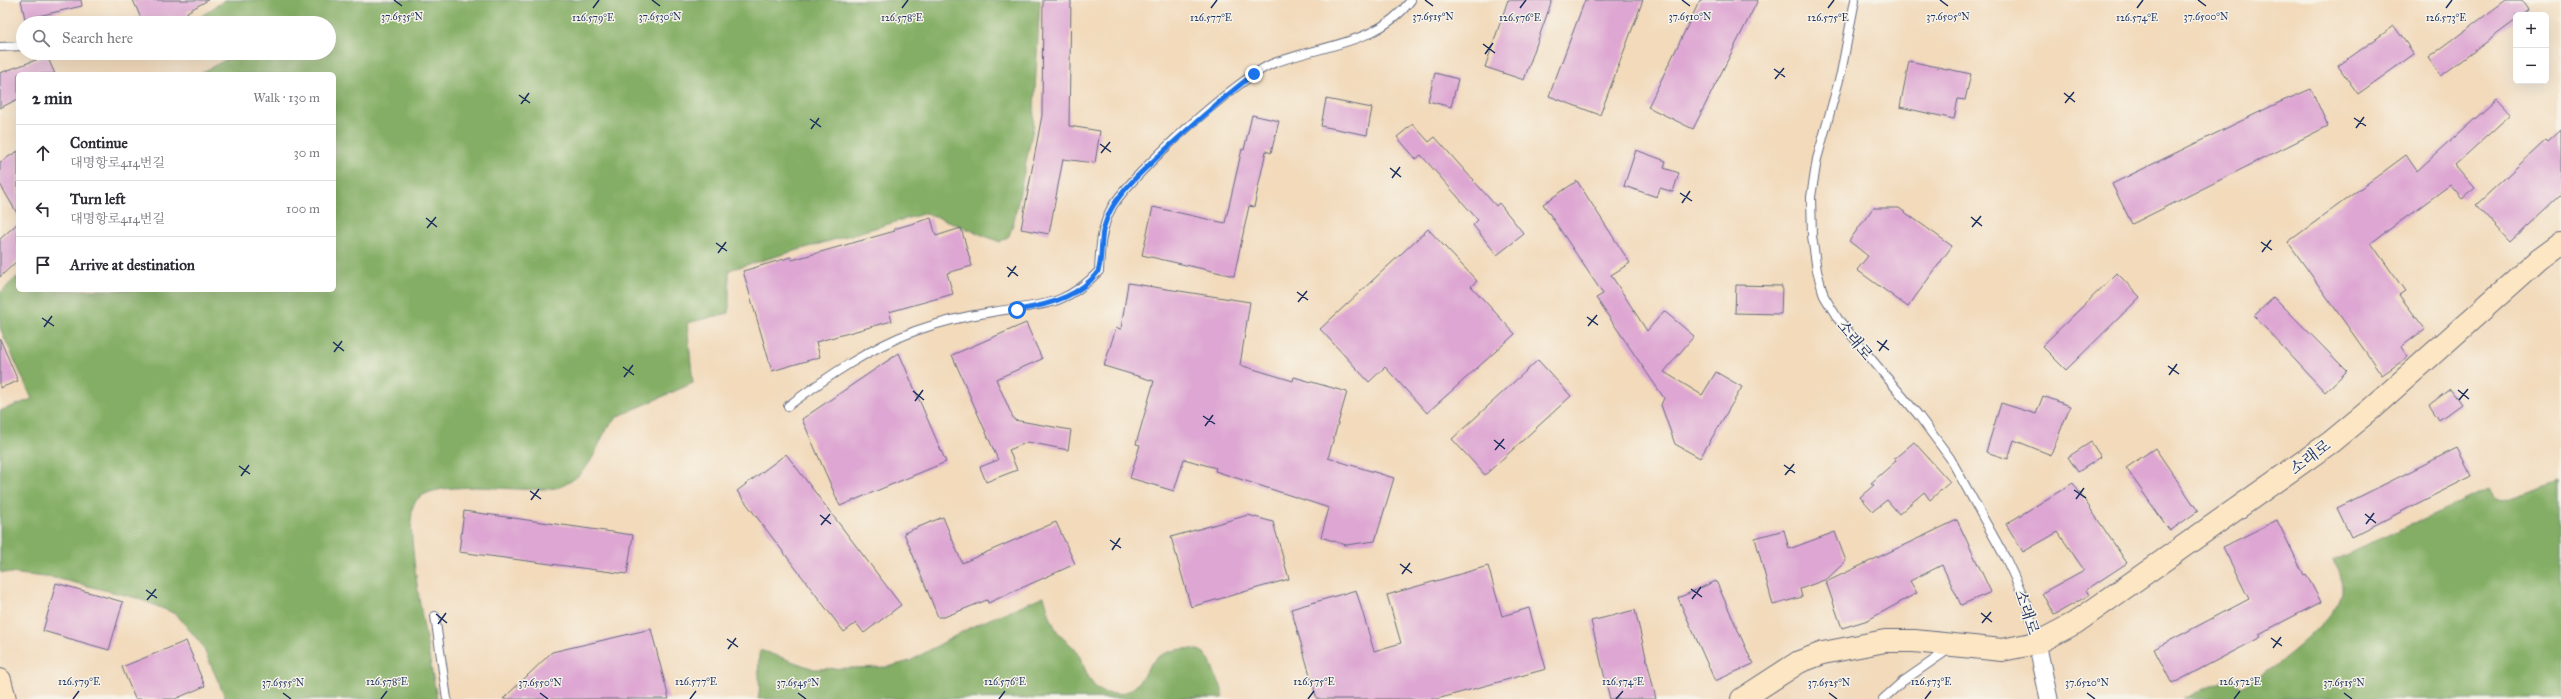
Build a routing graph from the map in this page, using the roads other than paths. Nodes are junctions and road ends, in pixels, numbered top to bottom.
1 (1411, 0) edge
2 (1855, 0) edge
3 (16, 46) edge
4 (0, 47) edge
5 (2561, 243) edge
6 (788, 406) dead end
7 (435, 616) dead end
8 (2037, 643) junction
9 (1954, 646) junction
10 (0, 680) edge
11 (5, 699) edge
12 (448, 699) edge
13 (1742, 699) edge
14 (1883, 699) edge
15 (2049, 699) edge

1 - 6 lane
2 - 8 lane, 소래로
3 - 4 lane
5 - 8 street, 소래로
7 - 12 lane
8 - 9 street, 소래로
8 - 15 street
9 - 13 street, 소래로
9 - 14 lane
10 - 11 street

